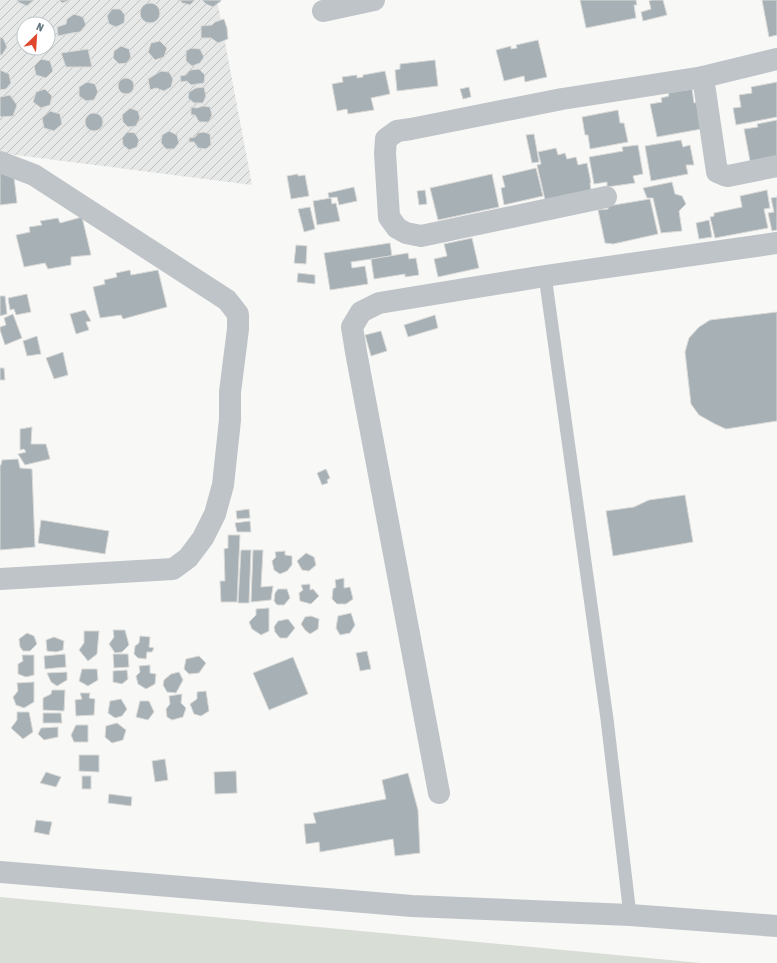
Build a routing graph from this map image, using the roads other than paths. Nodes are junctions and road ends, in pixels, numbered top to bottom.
1 (374, 0) edge
2 (323, 11) dead end
3 (777, 59) edge
4 (703, 77) junction
5 (0, 162) edge
6 (777, 166) edge
7 (606, 196) dead end
8 (777, 243) edge
9 (545, 276) junction
10 (0, 579) edge
11 (439, 793) dead end
12 (0, 872) edge
13 (630, 915) junction
14 (777, 926) edge

1 - 2 street
3 - 4 street
4 - 6 street
4 - 7 street
5 - 10 street
8 - 9 street
9 - 11 street
9 - 13 lane
12 - 13 street
13 - 14 street

